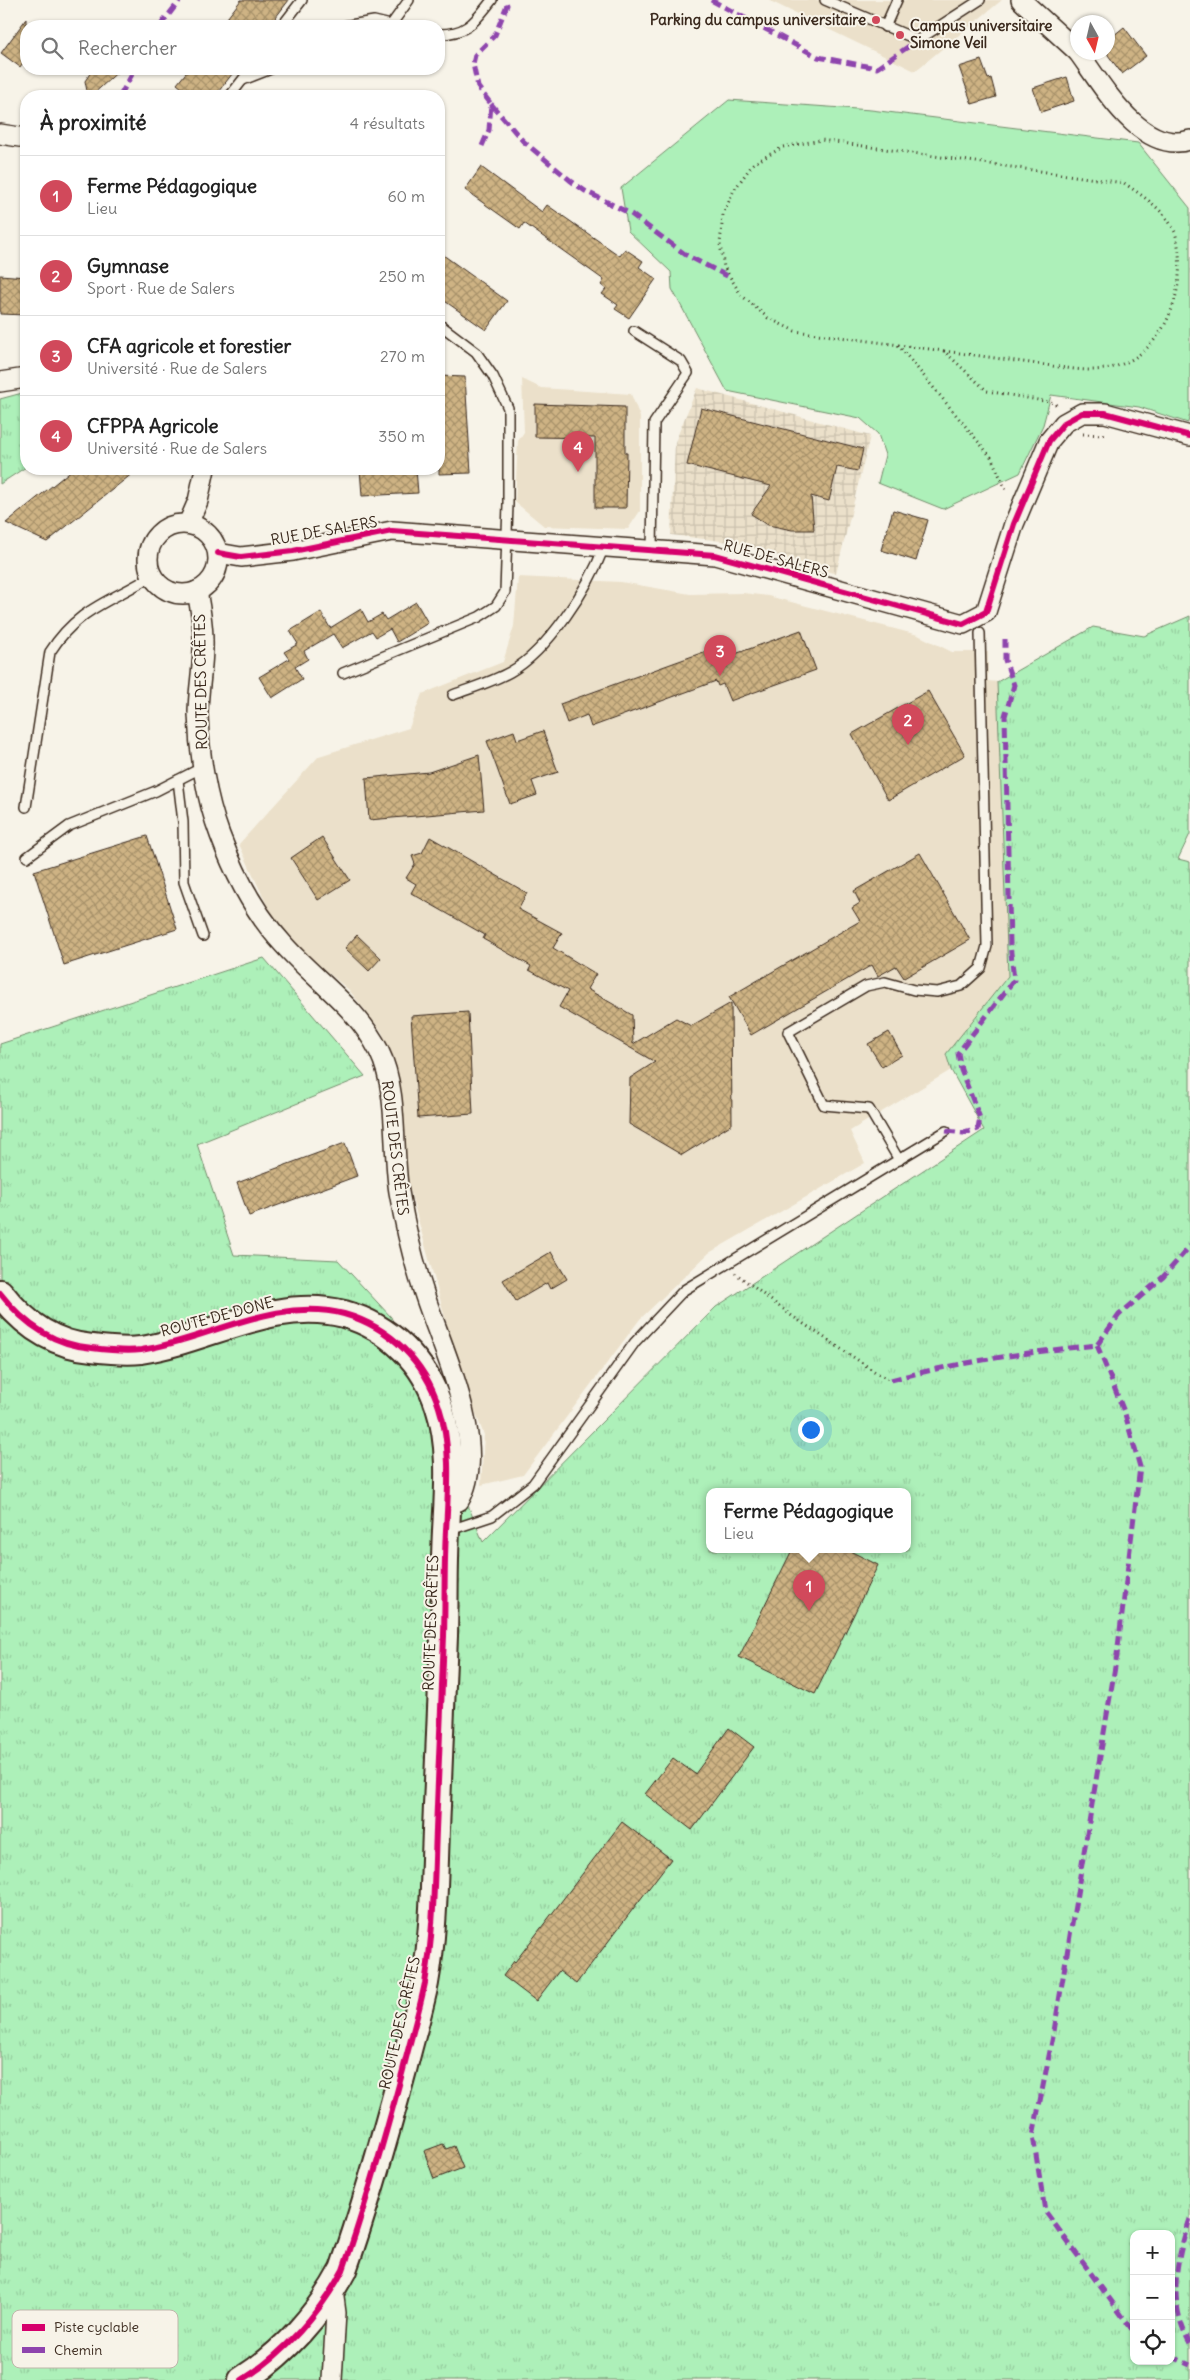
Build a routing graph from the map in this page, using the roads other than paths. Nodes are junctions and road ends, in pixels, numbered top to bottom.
1 (302, 0) edge
2 (409, 0) edge
3 (492, 0) edge
4 (825, 0) edge
5 (897, 0) edge
6 (980, 0) edge
7 (1021, 0) edge
8 (287, 20) edge
9 (397, 20) edge
10 (885, 27) junction
11 (445, 34) edge
12 (1070, 45) edge
13 (1084, 60) edge
14 (246, 75) edge
15 (255, 75) edge
16 (242, 80) junction
17 (234, 90) edge
18 (0, 134) edge
19 (20, 137) edge
20 (1190, 140) edge
21 (445, 329) edge
22 (634, 330) dead end
23 (20, 379) edge
24 (0, 382) edge
25 (1190, 436) edge
26 (204, 475) edge
27 (188, 524) junction
28 (506, 540) junction
29 (604, 547) junction
30 (652, 550) junction
31 (218, 553) junction
32 (152, 576) junction
33 (197, 591) junction
34 (980, 633) dead end
35 (343, 673) dead end
36 (453, 695) dead end
37 (204, 767) junction
38 (178, 780) junction
39 (26, 807) dead end
40 (26, 857) dead end
41 (203, 936) dead end
42 (946, 1131) dead end
43 (899, 1160) junction
44 (0, 1293) edge
45 (448, 1504) junction
46 (446, 1531) junction
47 (333, 2290) junction
48 (242, 2380) edge
49 (332, 2380) edge

1 - 8 lane
2 - 9 lane
3 - 11 lane
4 - 10 lane
5 - 10 lane
6 - 10 lane
7 - 12 street
13 - 20 street
14 - 16 lane
15 - 16 lane
16 - 17 lane
18 - 19 street
21 - 28 lane
22 - 30 lane
23 - 24 street
25 - 30 street, RUE DE SALERS
26 - 27 street
27 - 31 street
27 - 32 street
28 - 29 street, RUE DE SALERS
28 - 31 street, RUE DE SALERS
28 - 35 lane
29 - 30 street, RUE DE SALERS
29 - 36 lane
31 - 33 street
32 - 33 street
32 - 39 lane
33 - 37 street, ROUTE DES CRÊTES
34 - 43 lane
37 - 38 lane
37 - 45 street, ROUTE DES CRÊTES
38 - 40 lane
38 - 41 lane
42 - 43 lane
43 - 46 lane
44 - 45 street, ROUTE DE DONE
45 - 46 street, ROUTE DES CRÊTES
46 - 47 street, ROUTE DES CRÊTES
47 - 48 street, ROUTE DES CRÊTES
47 - 49 street

